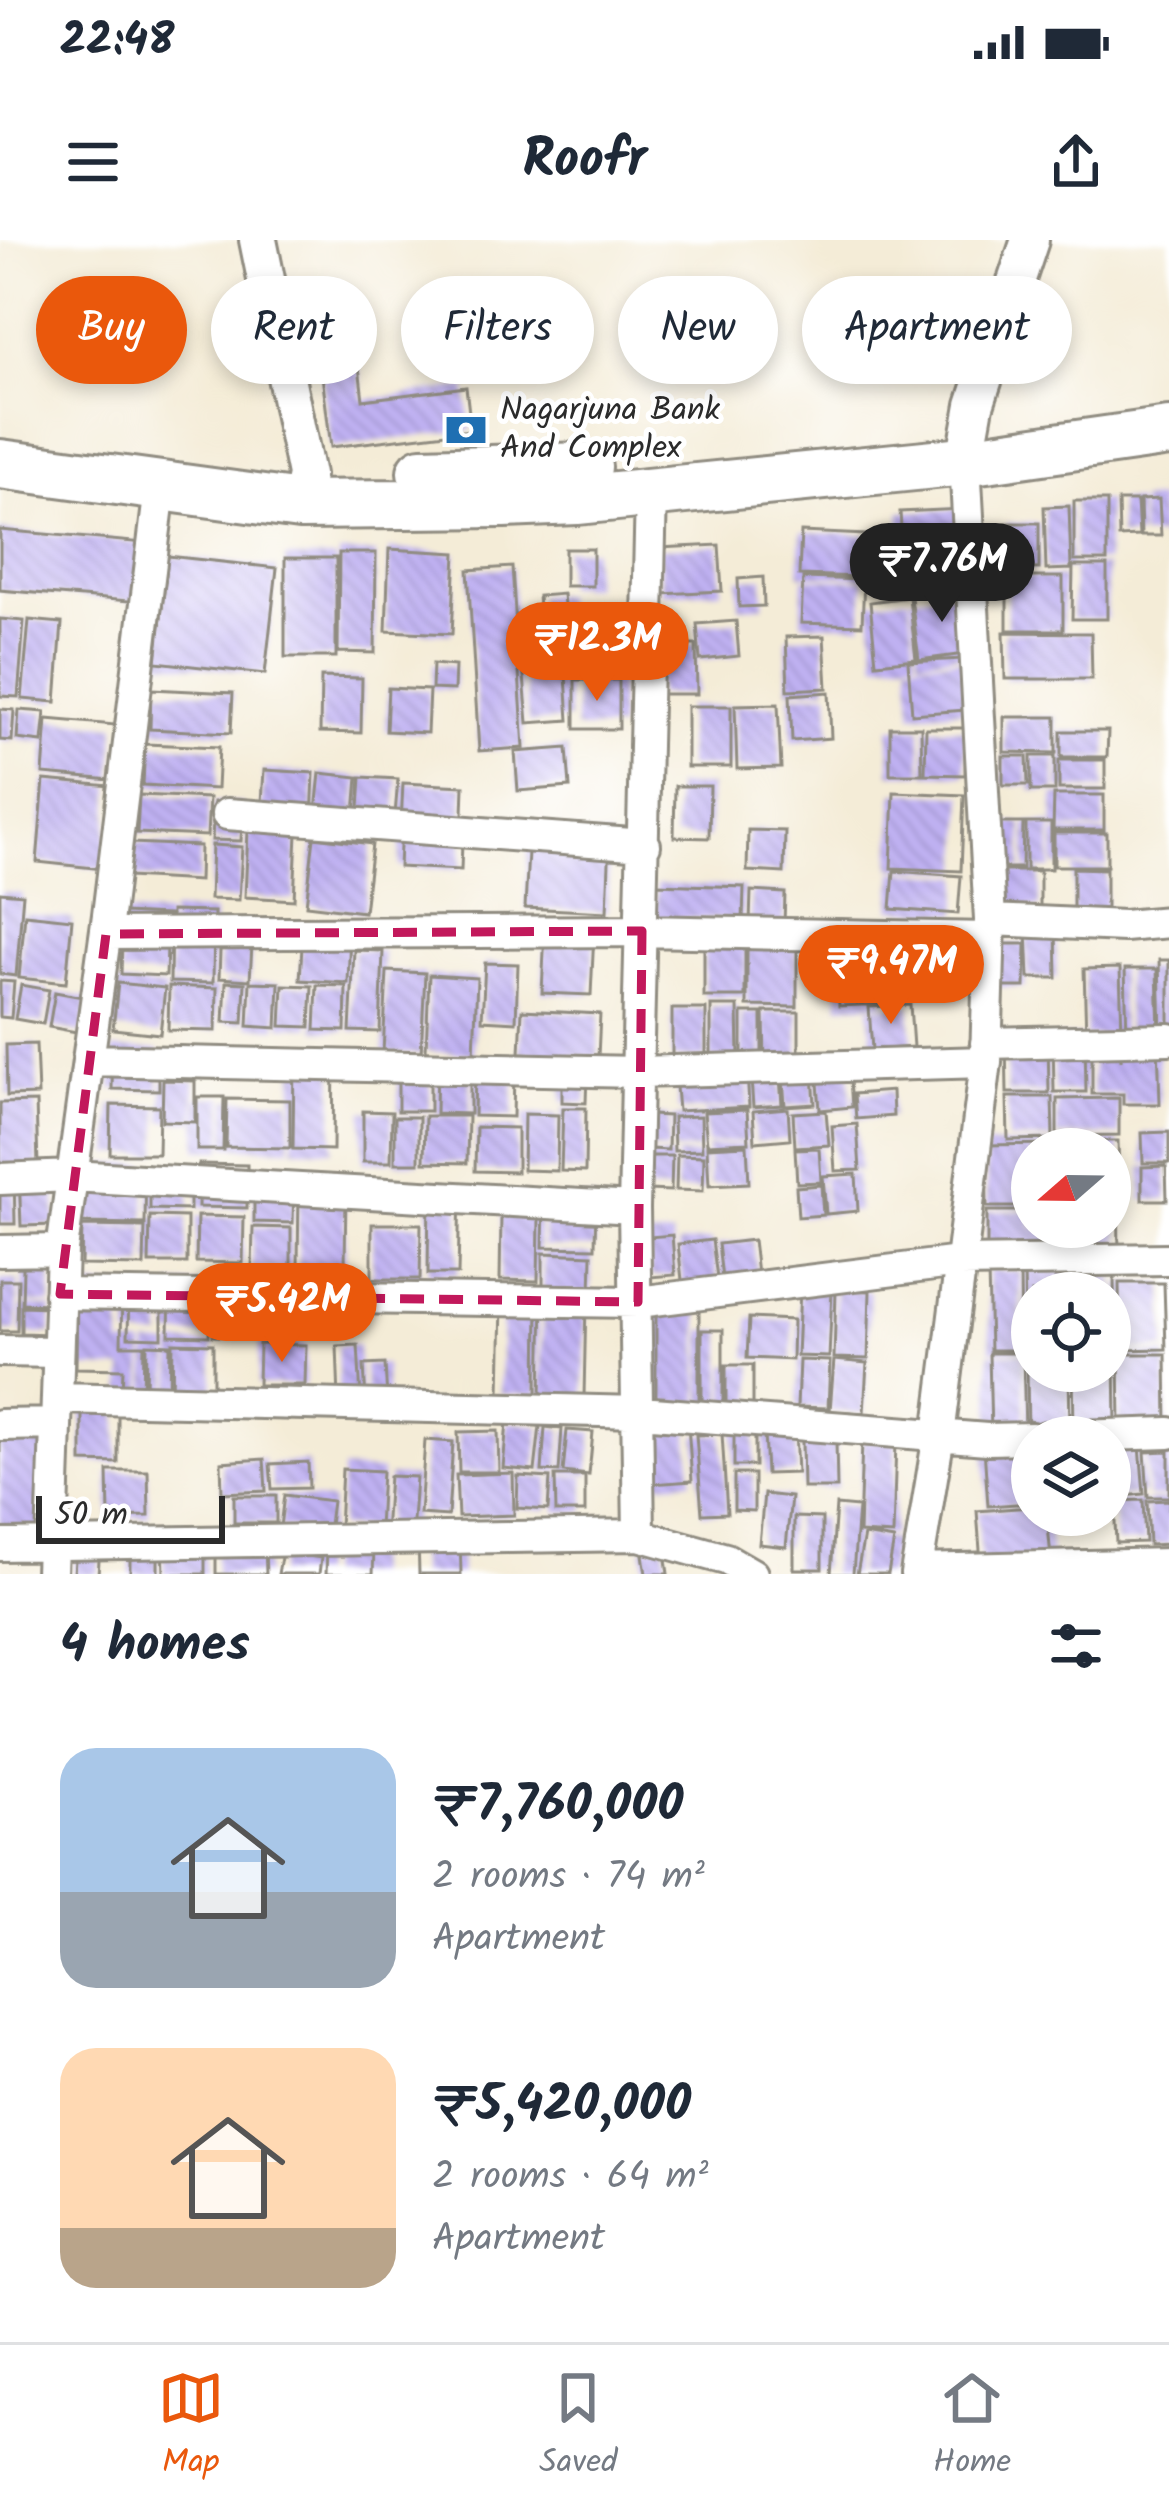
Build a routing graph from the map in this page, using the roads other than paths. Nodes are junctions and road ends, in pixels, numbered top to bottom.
1 (258, 240) edge
2 (1030, 240) edge
3 (1169, 402) edge
4 (1169, 433) edge
5 (0, 436) edge
6 (967, 446) junction
7 (0, 464) edge
8 (160, 488) junction
9 (303, 490) junction
10 (650, 493) junction
11 (227, 814) dead end
12 (645, 845) junction
13 (1169, 922) edge
14 (989, 929) junction
15 (642, 932) junction
16 (106, 934) junction
17 (1169, 1039) edge
18 (986, 1052) junction
19 (88, 1060) junction
20 (638, 1072) junction
21 (72, 1176) junction
22 (0, 1180) edge
23 (634, 1208) junction
24 (62, 1250) junction
25 (0, 1251) edge
26 (1169, 1258) edge
27 (959, 1262) junction
28 (61, 1294) junction
29 (638, 1302) junction
30 (0, 1351) edge
31 (58, 1352) junction
32 (56, 1411) junction
33 (640, 1412) junction
34 (0, 1425) edge
35 (1169, 1433) edge
36 (1131, 1434) edge
37 (939, 1435) junction
38 (1011, 1439) edge
39 (639, 1534) junction
40 (0, 1545) edge
41 (51, 1559) edge
42 (1169, 1564) edge
43 (917, 1572) edge
44 (752, 1574) edge

1 - 9 street
2 - 6 street
3 - 6 main road
4 - 6 main road
5 - 9 main road
6 - 9 main road
6 - 10 main road
6 - 14 street
7 - 8 main road
8 - 9 main road
8 - 16 street
9 - 10 main road
10 - 12 street
11 - 12 street
12 - 15 street
13 - 14 street
14 - 15 street
14 - 18 street
15 - 16 street
15 - 20 street
16 - 19 street
17 - 18 street
18 - 20 street
18 - 27 street
19 - 20 street
19 - 21 street
20 - 23 street
21 - 22 street
21 - 23 street
21 - 24 street
23 - 29 street
24 - 25 street
24 - 28 street
26 - 27 street
27 - 29 street
27 - 37 street
28 - 29 street
28 - 31 street
29 - 33 street
30 - 31 street
31 - 32 street
32 - 33 street
32 - 34 street
32 - 41 street
33 - 37 street
33 - 39 street
35 - 36 street
37 - 38 street
37 - 43 street
39 - 41 street
39 - 44 street
40 - 41 street
42 - 43 street

